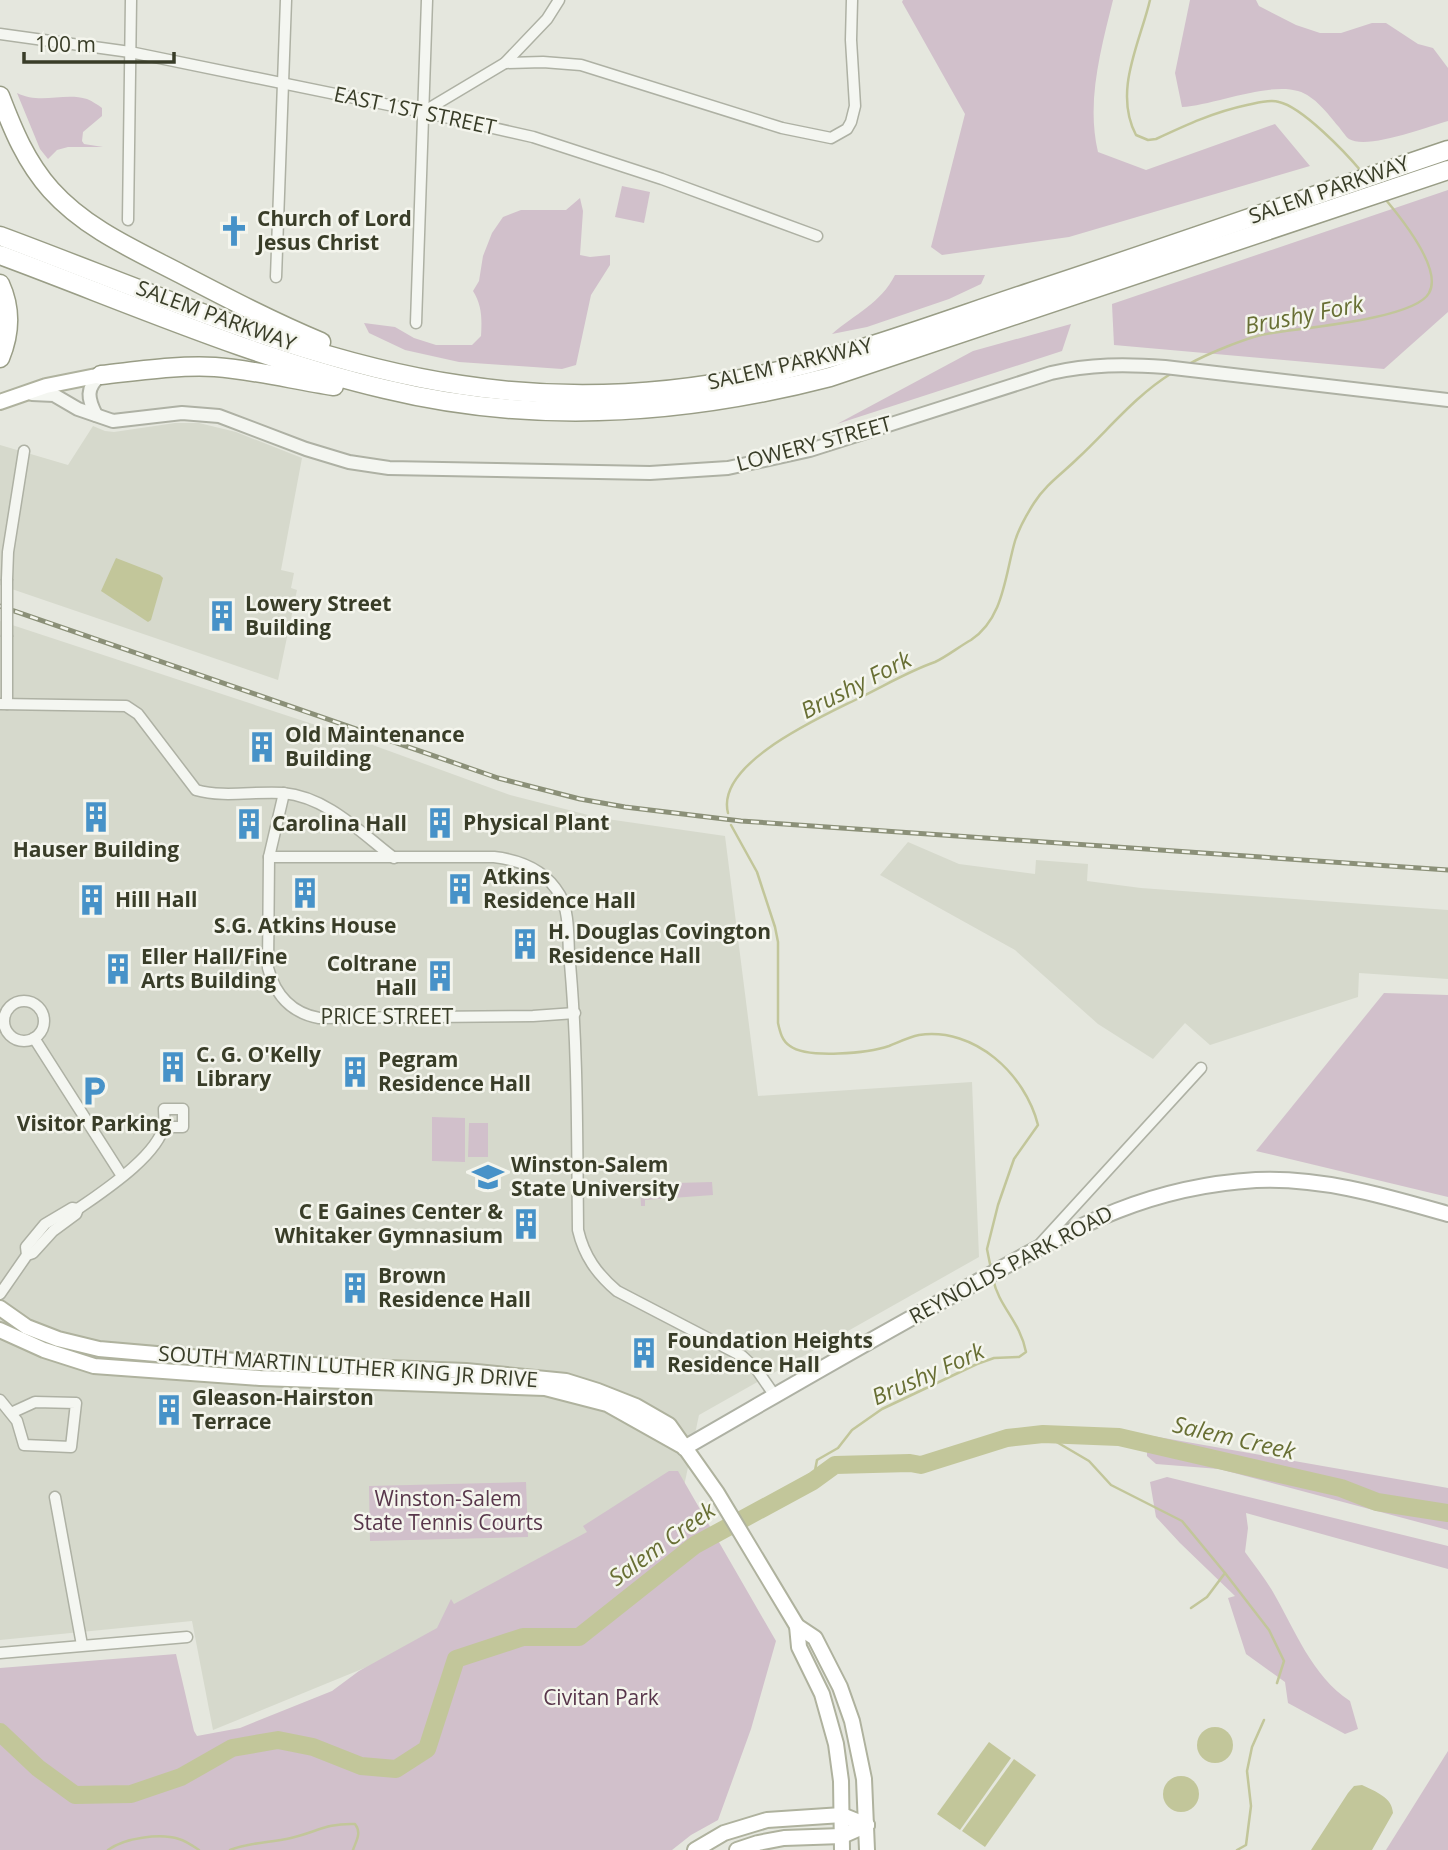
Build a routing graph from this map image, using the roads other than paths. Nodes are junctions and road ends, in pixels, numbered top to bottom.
1 (131, 0) edge
2 (286, 0) edge
3 (427, 0) edge
4 (559, 0) edge
5 (852, 0) edge
6 (0, 34) edge
7 (130, 52) junction
8 (505, 63) junction
9 (283, 83) junction
10 (0, 96) edge
11 (423, 112) junction
12 (1448, 150) edge
13 (1445, 171) edge
14 (128, 220) dead end
15 (0, 236) edge
16 (817, 236) dead end
17 (0, 255) edge
18 (276, 277) dead end
19 (0, 284) edge
20 (416, 323) dead end
21 (0, 358) edge
22 (391, 372) junction
23 (100, 375) junction
24 (24, 395) junction
25 (424, 398) junction
26 (1448, 400) edge
27 (0, 402) edge
28 (96, 415) junction
29 (24, 451) dead end
30 (4, 704) edge
31 (284, 793) junction
32 (269, 857) junction
33 (394, 858) junction
34 (9, 1007) junction
35 (575, 1013) junction
36 (0, 1014) edge
37 (3, 1028) edge
38 (34, 1038) junction
39 (1201, 1068) dead end
40 (164, 1127) dead end
41 (122, 1176) junction
42 (1448, 1214) edge
43 (1036, 1248) junction
44 (0, 1294) edge
45 (0, 1308) edge
46 (0, 1331) edge
47 (775, 1396) junction
48 (0, 1400) edge
49 (11, 1413) junction
50 (684, 1448) junction
51 (55, 1497) dead end
52 (797, 1626) junction
53 (187, 1637) dead end
54 (82, 1645) junction
55 (0, 1653) edge
56 (842, 1815) junction
57 (867, 1825) junction
58 (842, 1843) edge
59 (695, 1850) edge
60 (737, 1850) edge
61 (867, 1850) edge

1 - 7 street
2 - 9 street
3 - 11 street
4 - 8 street
5 - 8 street
6 - 7 street, EAST 1ST STREET
7 - 9 street, EAST 1ST STREET
7 - 14 street
8 - 11 street
9 - 11 street, EAST 1ST STREET
9 - 18 street
10 - 22 highway
11 - 16 street, EAST 1ST STREET
11 - 20 street
12 - 22 highway, SALEM PARKWAY
13 - 25 highway, SALEM PARKWAY
15 - 22 highway, SALEM PARKWAY
17 - 25 highway, SALEM PARKWAY
19 - 21 highway
23 - 24 main road
23 - 25 highway
23 - 28 street
24 - 27 main road
24 - 28 street, LOWERY STREET
26 - 28 street, LOWERY STREET
29 - 30 street, bridge
30 - 31 street
31 - 32 street, PRICE STREET
31 - 33 street
32 - 33 street
32 - 35 street, PRICE STREET
33 - 35 street
34 - 36 street
34 - 37 street
34 - 38 street
35 - 47 street
37 - 38 street
38 - 41 street
39 - 43 street
40 - 41 street
41 - 44 street
42 - 43 main road, REYNOLDS PARK ROAD
43 - 47 main road, REYNOLDS PARK ROAD
45 - 50 main road, SOUTH MARTIN LUTHER KING JR DRIVE
46 - 50 main road, SOUTH MARTIN LUTHER KING JR DRIVE
47 - 50 main road, REYNOLDS PARK ROAD
48 - 49 street
49 - 49 street
50 - 52 main road, SOUTH MARTIN LUTHER KING JR DRIVE
51 - 54 street
52 - 56 main road, SOUTH MARTIN LUTHER KING JR DRIVE
52 - 57 main road, SOUTH MARTIN LUTHER KING JR DRIVE
53 - 54 street
54 - 55 street
56 - 57 main road
56 - 58 main road, SOUTH MARTIN LUTHER KING JR DRIVE
56 - 59 main road
57 - 58 main road
57 - 61 main road, SOUTH MARTIN LUTHER KING JR DRIVE
58 - 60 main road

